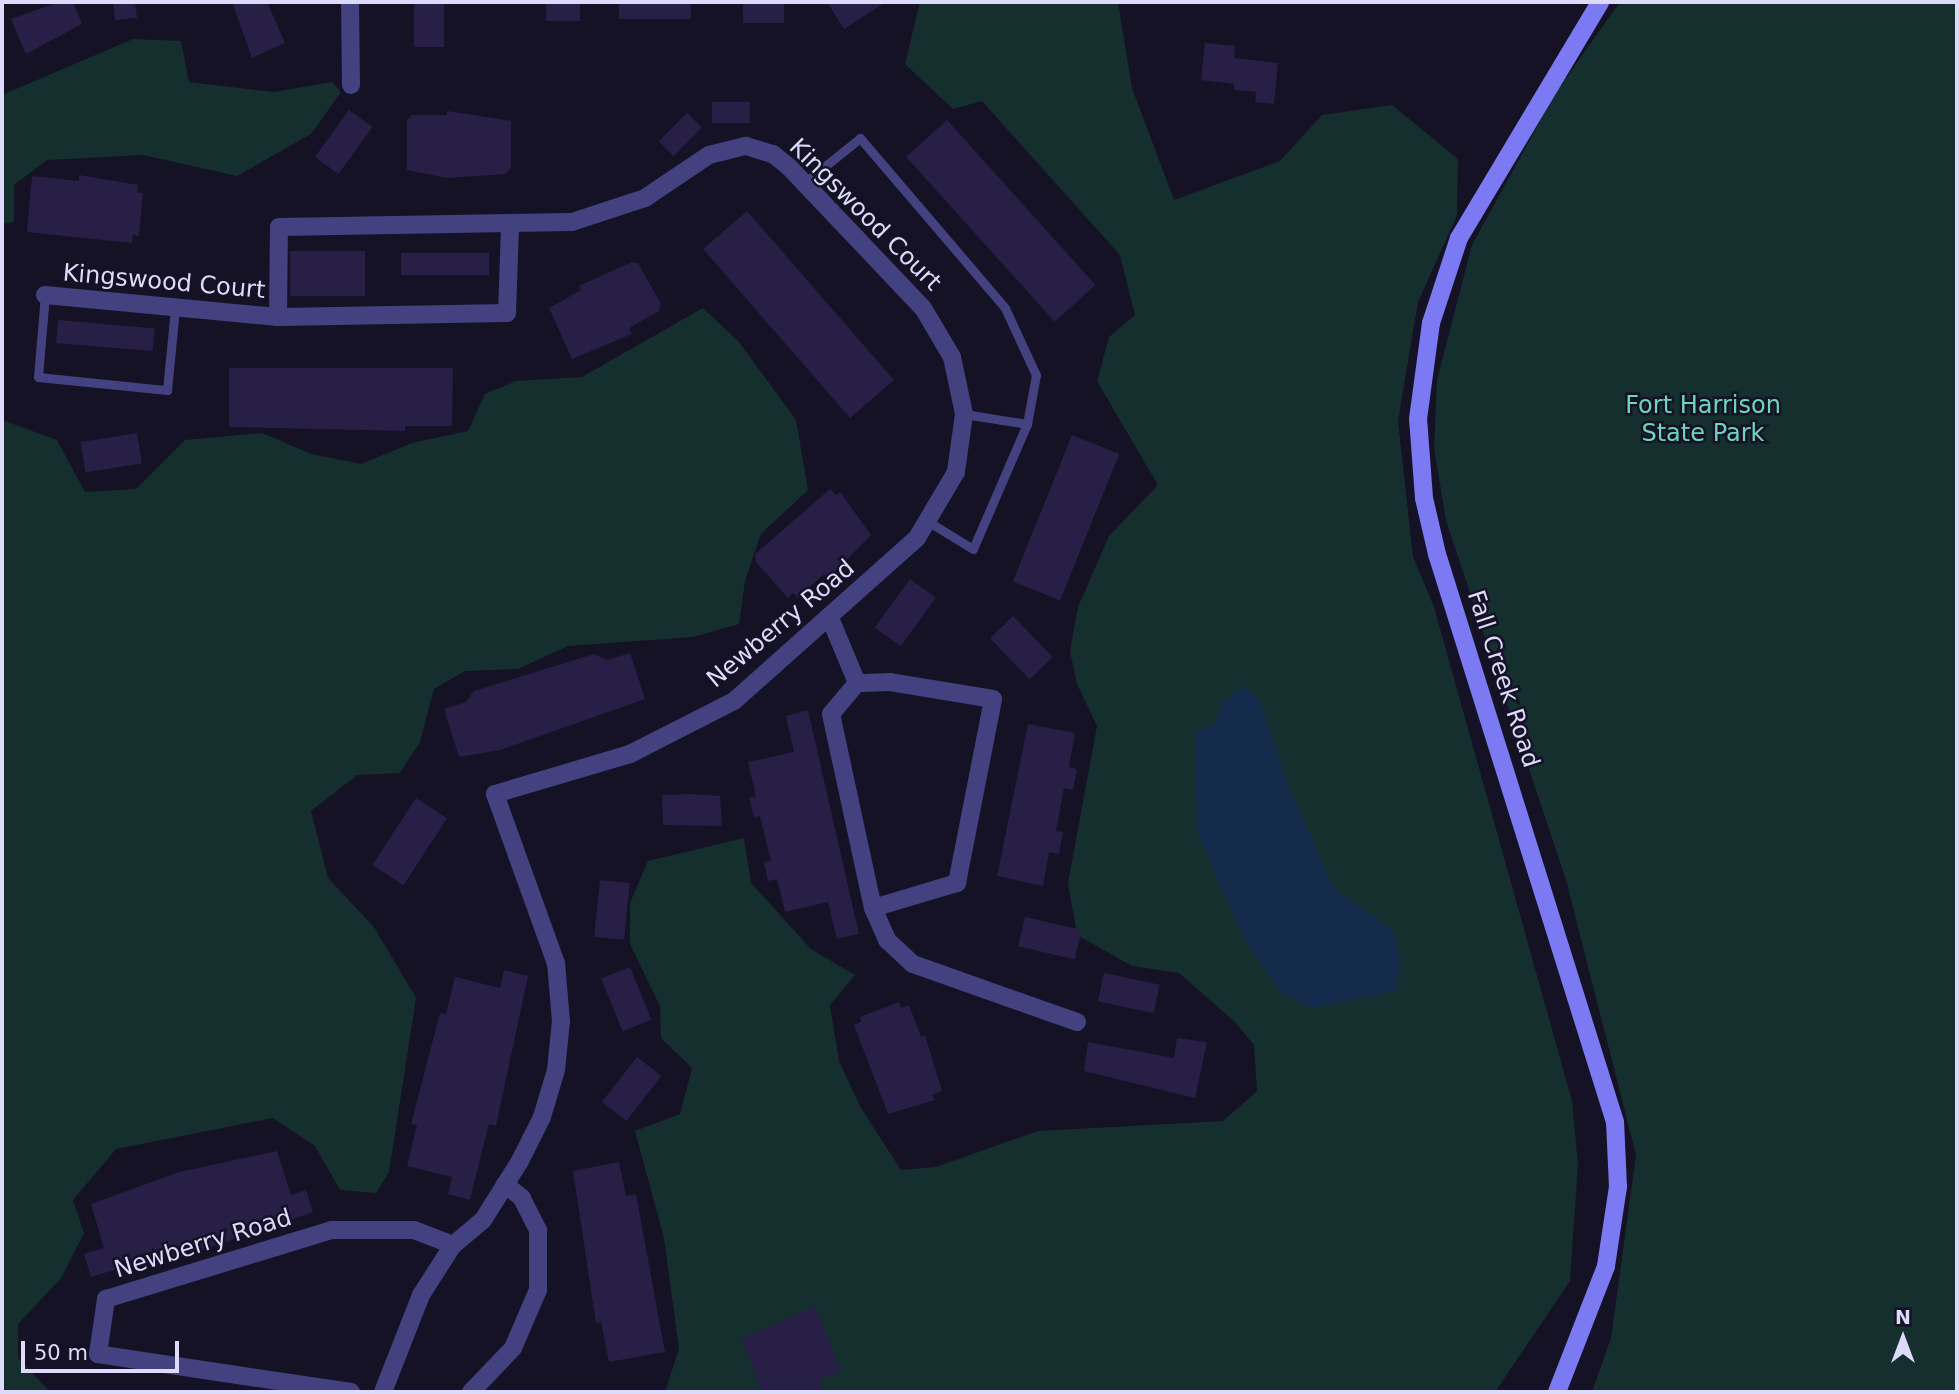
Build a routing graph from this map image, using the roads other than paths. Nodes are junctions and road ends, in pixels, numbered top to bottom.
1 (350, 2) edge
2 (1600, 2) edge
3 (351, 85) dead end
4 (804, 183) junction
5 (510, 227) junction
6 (45, 295) joint
7 (175, 308) junction
8 (278, 317) junction
9 (964, 414) junction
10 (1027, 424) junction
11 (929, 522) junction
12 (830, 618) junction
13 (857, 683) junction
14 (873, 908) junction
15 (1077, 1022) dead end
16 (505, 1184) junction
17 (453, 1245) junction
18 (351, 1392) edge
19 (383, 1392) edge
20 (471, 1392) edge
21 (1556, 1392) edge

1 - 3 street
2 - 21 main road, Fall Creek Road
4 - 5 street, Kingswood Court
4 - 9 street, Kingswood Court
4 - 10 lane
5 - 8 street, Kingswood Court
5 - 8 street, Kingswood Court
6 - 7 street, Kingswood Court
6 - 7 lane
7 - 8 street, Kingswood Court
9 - 10 lane
9 - 11 street, Newberry Road
10 - 11 lane
11 - 12 street, Newberry Road
12 - 13 street
12 - 16 street, Newberry Road
13 - 14 street
13 - 14 street
14 - 15 street
16 - 17 street, Newberry Road
16 - 20 street
17 - 18 street, Newberry Road
17 - 19 street, Newberry Road

